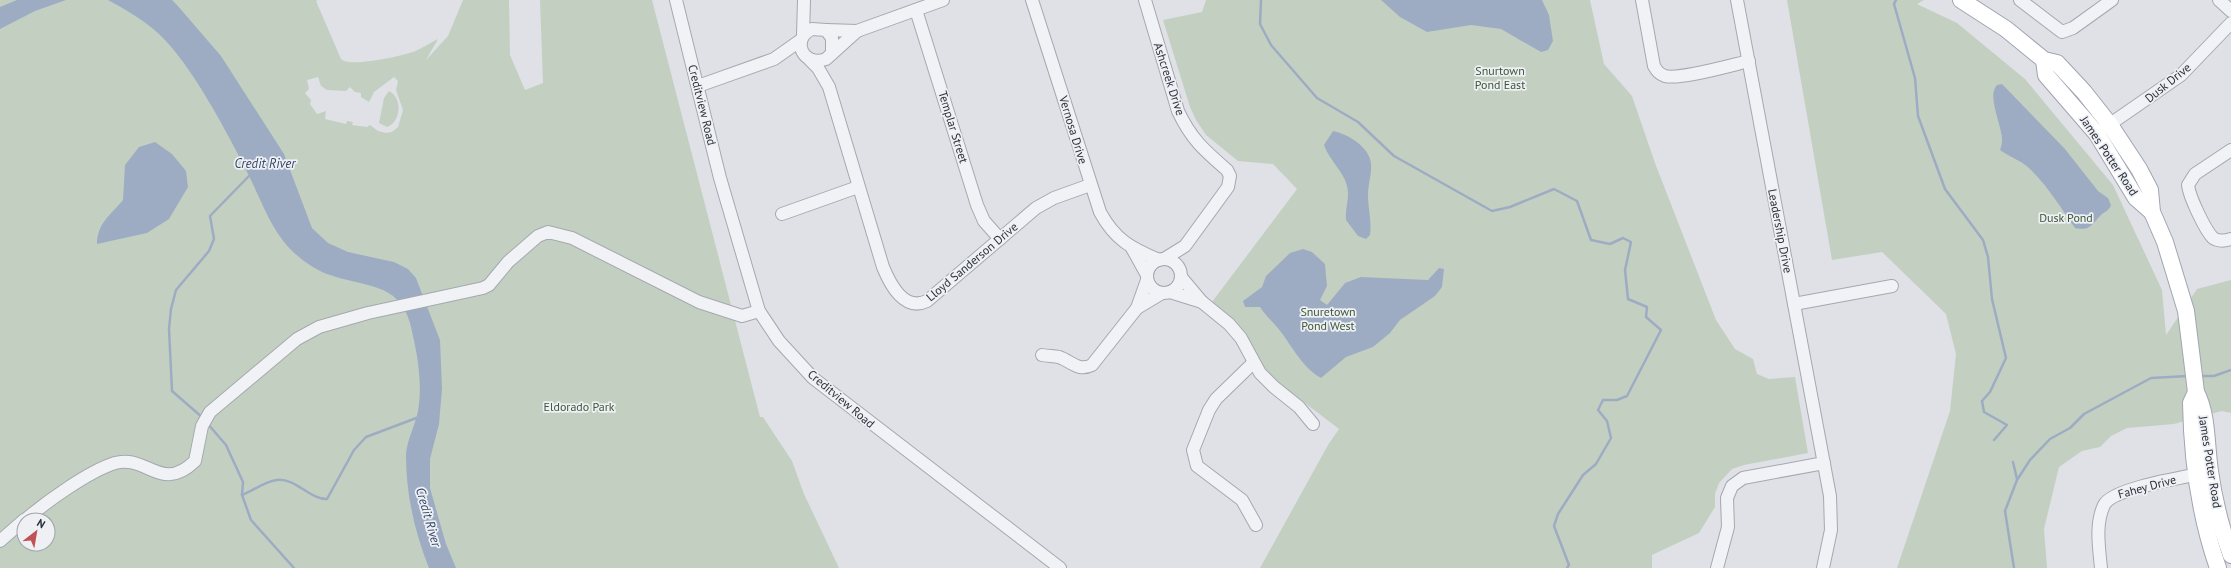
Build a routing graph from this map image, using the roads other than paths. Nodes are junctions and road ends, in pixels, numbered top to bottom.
1 (676, 0) edge
2 (804, 0) edge
3 (943, 0) edge
4 (1032, 0) edge
5 (1146, 0) edge
6 (1642, 0) edge
7 (1737, 0) edge
8 (1961, 0) edge
9 (2020, 0) edge
10 (2112, 0) edge
11 (2219, 0) edge
12 (916, 10) junction
13 (2231, 10) edge
14 (2231, 23) edge
15 (824, 30) junction
16 (857, 31) junction
17 (802, 38) junction
18 (831, 54) junction
19 (774, 59) junction
20 (809, 59) junction
21 (1748, 61) junction
22 (698, 86) junction
23 (829, 87) junction
24 (2104, 129) junction
25 (2231, 150) edge
26 (1090, 185) junction
27 (858, 186) junction
28 (782, 214) dead end
29 (1000, 239) junction
30 (2231, 239) edge
31 (1185, 246) junction
32 (1132, 248) junction
33 (1162, 260) junction
34 (1181, 274) junction
35 (1147, 277) junction
36 (1892, 286) dead end
37 (1166, 293) junction
38 (1202, 302) junction
39 (1794, 304) junction
40 (1137, 308) junction
41 (759, 311) junction
42 (1042, 355) dead end
43 (1253, 363) junction
44 (1313, 424) dead end
45 (1824, 463) junction
46 (2202, 473) junction
47 (35, 512) edge
48 (1256, 525) dead end
49 (16, 527) edge
50 (0, 541) edge
51 (2231, 555) edge
52 (1060, 568) edge
53 (1716, 568) edge
54 (1823, 568) edge
55 (2101, 568) edge
56 (2218, 568) edge

1 - 22 street, Creditview Road
2 - 15 street
2 - 17 street
3 - 12 street
4 - 26 street, Vernosa Drive
5 - 31 street, Ashcreek Drive
6 - 21 street
7 - 21 street, Leadership Drive
8 - 24 main road, James Potter Road
9 - 10 street
11 - 13 street
12 - 16 street
12 - 29 street, Templar Street
14 - 24 street, Dusk Drive
15 - 16 street
15 - 17 street
15 - 18 street
16 - 18 street
17 - 19 street
17 - 20 street
18 - 20 street
18 - 23 street, Lloyd Sanderson Drive
19 - 20 street
19 - 22 street
20 - 23 street, Lloyd Sanderson Drive
21 - 39 street, Leadership Drive
22 - 41 street, Creditview Road
23 - 27 street, Lloyd Sanderson Drive
24 - 46 main road, James Potter Road
25 - 30 street
26 - 29 street, Lloyd Sanderson Drive
26 - 32 street, Vernosa Drive
27 - 28 street
27 - 29 street, Lloyd Sanderson Drive
31 - 33 street, Ashcreek Drive
31 - 34 street, Ashcreek Drive
32 - 33 street, Vernosa Drive
32 - 35 street, Vernosa Drive
33 - 34 street
33 - 35 street
34 - 37 street
34 - 38 street
35 - 37 street
35 - 40 street
36 - 39 street
37 - 38 street
37 - 40 street
38 - 43 street
39 - 45 street, Leadership Drive
40 - 42 street
41 - 47 street
41 - 52 street, Creditview Road
43 - 44 street
43 - 48 street
45 - 53 street
45 - 54 street, Leadership Drive
46 - 51 main road, James Potter Road
46 - 55 street, Fahey Drive
46 - 56 main road, James Potter Road
49 - 50 street

